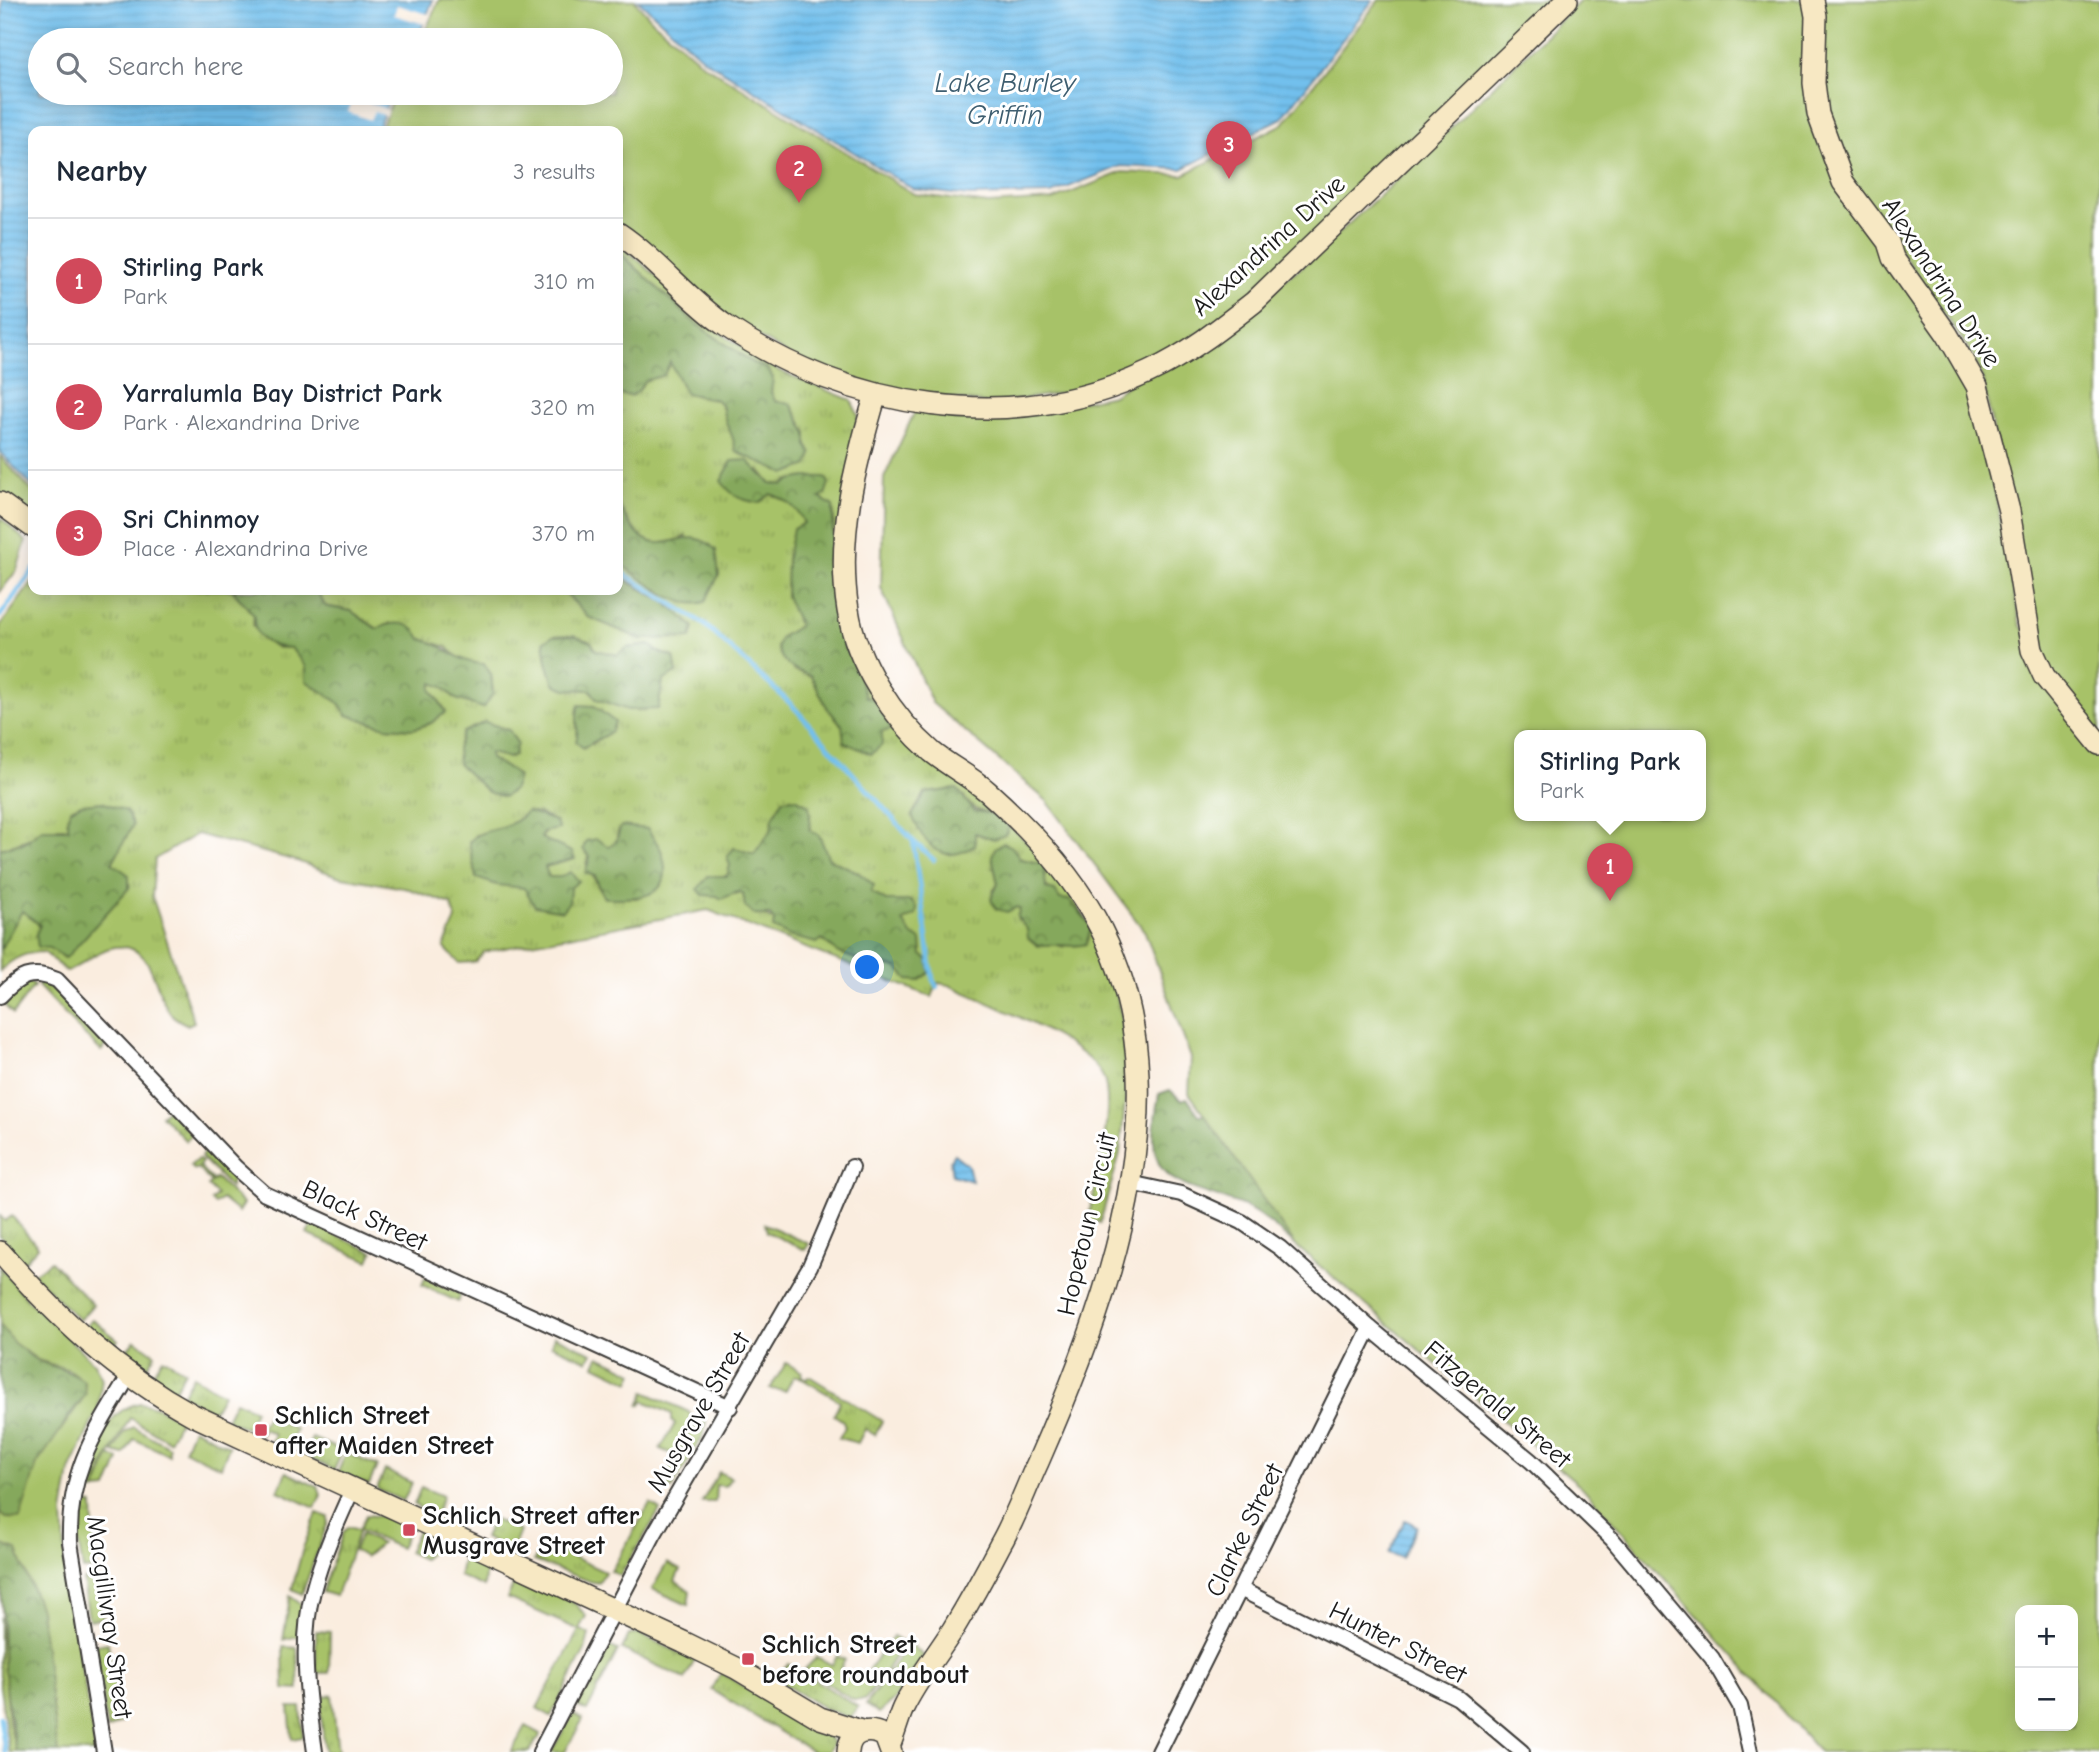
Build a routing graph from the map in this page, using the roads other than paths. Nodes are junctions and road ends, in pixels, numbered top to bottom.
1 (1567, 0) edge
2 (1813, 0) edge
3 (623, 236) edge
4 (876, 394) junction
5 (0, 503) edge
6 (28, 523) edge
7 (2099, 744) edge
8 (0, 996) edge
9 (852, 1167) dead end
10 (1130, 1183) junction
11 (0, 1252) edge
12 (1370, 1328) junction
13 (129, 1376) junction
14 (730, 1407) junction
15 (352, 1490) junction
16 (1242, 1590) junction
17 (615, 1609) junction
18 (903, 1709) junction
19 (820, 1718) junction
20 (867, 1731) junction
21 (891, 1748) edge
22 (848, 1750) edge
23 (104, 1752) edge
24 (315, 1752) edge
25 (540, 1752) edge
26 (1159, 1752) edge
27 (1521, 1752) edge
28 (1751, 1752) edge

1 - 4 main road, Alexandrina Drive
2 - 7 main road, Alexandrina Drive
3 - 4 main road, Alexandrina Drive
4 - 10 main road, Hopetoun Circuit
5 - 6 main road
8 - 14 street, Black Street
9 - 14 street, Musgrave Street
10 - 12 street, Fitzgerald Street
10 - 18 main road, Hopetoun Circuit
11 - 13 main road
12 - 16 street, Clarke Street
12 - 28 street, Fitzgerald Street
13 - 15 main road
13 - 23 street, Macgillivray Street
14 - 17 street, Musgrave Street
15 - 17 main road
15 - 24 street
16 - 26 street, Clarke Street
16 - 27 street, Hunter Street
17 - 19 main road
17 - 25 street, Musgrave Street
18 - 20 main road, Hopetoun Circuit
18 - 21 main road, Hopetoun Circuit
19 - 20 main road
19 - 22 main road
20 - 21 main road
20 - 22 main road, Hopetoun Circuit

